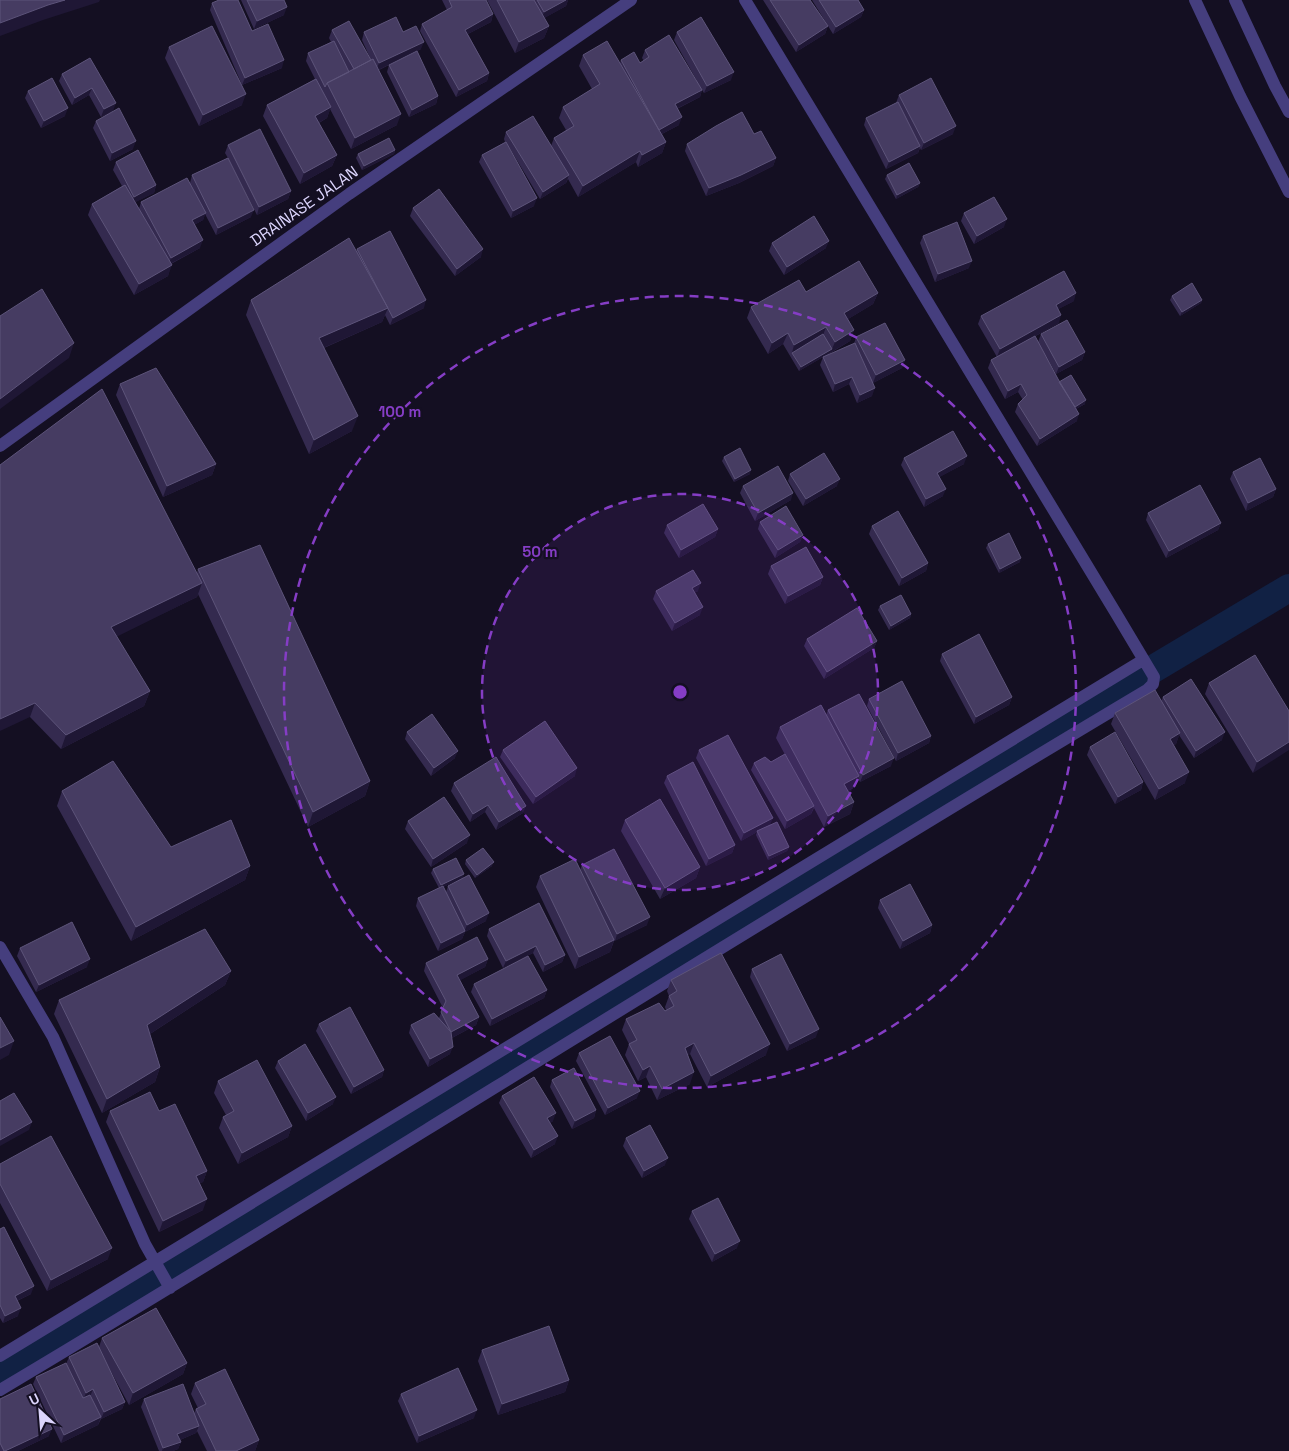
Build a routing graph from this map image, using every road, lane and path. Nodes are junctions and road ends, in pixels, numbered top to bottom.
1 (631, 0) edge
2 (745, 0) edge
3 (1195, 0) edge
4 (1235, 0) edge
5 (1289, 112) edge
6 (1289, 192) edge
7 (0, 446) edge
8 (1143, 660) junction
9 (0, 947) edge
10 (155, 1261) junction
11 (167, 1283) junction
12 (0, 1356) edge
13 (0, 1390) edge

1 - 7 street, DRAINASE JALAN
2 - 8 street
3 - 6 street
4 - 5 street
8 - 10 street
8 - 11 street
9 - 10 street
10 - 11 street
10 - 12 street
11 - 13 street

